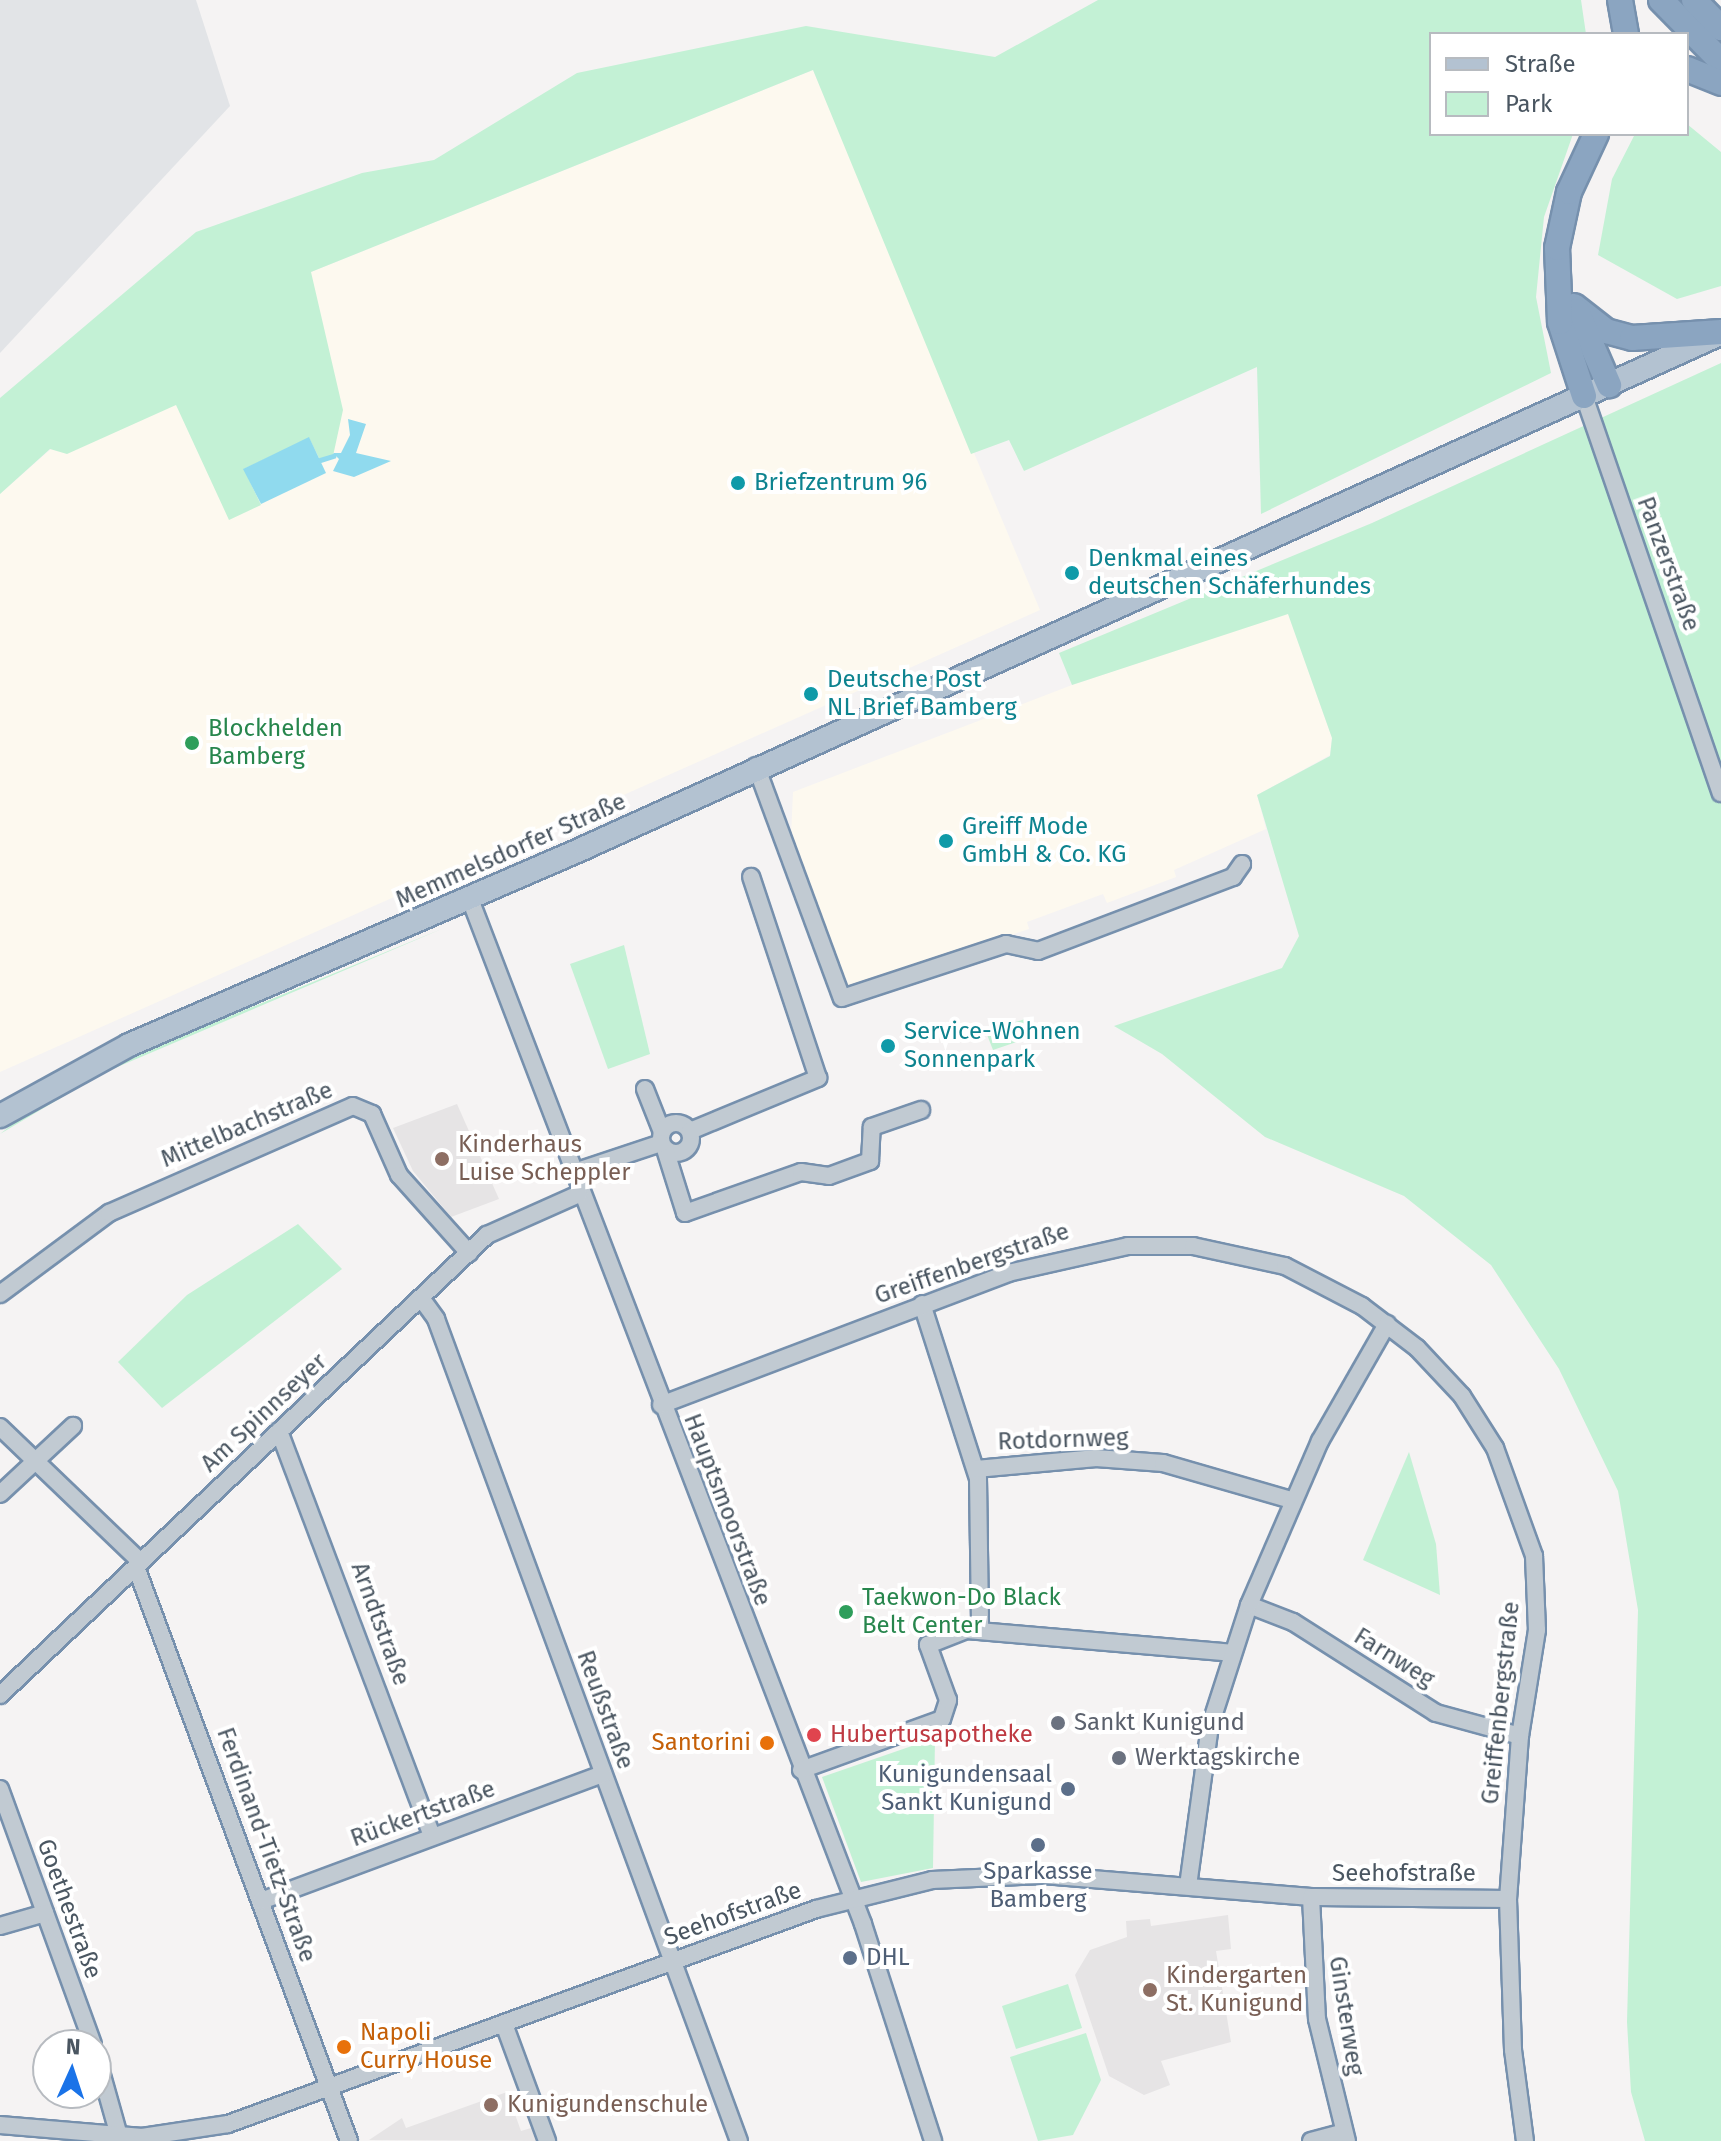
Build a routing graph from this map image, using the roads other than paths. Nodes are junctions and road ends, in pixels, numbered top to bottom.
1 (1620, 0) edge
2 (1661, 0) edge
3 (1694, 0) edge
4 (1721, 28) edge
5 (1626, 32) edge
6 (1721, 61) edge
7 (1689, 70) edge
8 (1721, 83) edge
9 (1595, 136) edge
10 (1556, 269) junction
11 (1574, 306) junction
12 (1721, 333) edge
13 (1609, 385) junction
14 (1584, 396) junction
15 (756, 766) junction
16 (1721, 793) edge
17 (1242, 864) dead end
18 (751, 877) dead end
19 (470, 899) junction
20 (645, 1089) dead end
21 (921, 1110) dead end
22 (0, 1116) edge
23 (690, 1131) junction
24 (663, 1141) junction
25 (571, 1173) junction
26 (579, 1194) junction
27 (469, 1253) junction
28 (0, 1294) edge
29 (421, 1298) junction
30 (922, 1304) junction
31 (1387, 1324) junction
32 (661, 1405) junction
33 (73, 1426) dead end
34 (0, 1427) edge
35 (279, 1431) junction
36 (37, 1460) junction
37 (976, 1469) junction
38 (0, 1494) edge
39 (1291, 1500) junction
40 (138, 1565) junction
41 (1249, 1605) junction
42 (980, 1629) junction
43 (1232, 1653) junction
44 (0, 1695) edge
45 (1520, 1736) junction
46 (801, 1770) junction
47 (603, 1774) junction
48 (0, 1789) edge
49 (432, 1835) junction
50 (1188, 1886) junction
51 (852, 1897) junction
52 (1311, 1897) junction
53 (1508, 1899) junction
54 (261, 1901) junction
55 (45, 1913) junction
56 (0, 1926) edge
57 (673, 1962) junction
58 (504, 2024) junction
59 (87, 2029) edge
60 (330, 2089) junction
61 (111, 2109) edge
62 (0, 2125) edge
63 (119, 2136) junction
64 (1346, 2136) edge
65 (166, 2138) edge
66 (349, 2141) edge
67 (547, 2141) edge
68 (739, 2141) edge
69 (933, 2141) edge
70 (1311, 2141) edge
71 (1525, 2141) edge

1 - 5 highway
2 - 6 highway
3 - 4 highway
7 - 8 highway
9 - 10 highway
10 - 11 highway
10 - 14 highway
11 - 12 highway
11 - 13 highway
12 - 13 main road, Memmelsdorfer Straße
13 - 14 main road, Memmelsdorfer Straße
14 - 15 main road, Memmelsdorfer Straße
14 - 16 street, Panzerstraße
15 - 17 street
15 - 19 main road, Memmelsdorfer Straße
18 - 23 street
19 - 22 main road, Memmelsdorfer Straße
19 - 25 street, Hauptsmoorstraße
20 - 24 street
21 - 24 street
23 - 24 street
23 - 24 street
24 - 25 street
25 - 26 street, Hauptsmoorstraße
26 - 27 street, Am Spinnseyer
26 - 32 street, Hauptsmoorstraße
27 - 28 street, Mittelbachstraße
27 - 29 street, Am Spinnseyer
29 - 35 street, Am Spinnseyer
29 - 47 street, Reußstraße
30 - 31 street, Greiffenbergstraße
30 - 32 street, Greiffenbergstraße
30 - 37 street
31 - 39 street
31 - 45 street, Greiffenbergstraße
32 - 46 street, Hauptsmoorstraße
33 - 36 street
34 - 36 street
35 - 40 street, Am Spinnseyer
35 - 49 street, Arndtstraße
36 - 38 street
36 - 40 street
37 - 39 street, Rotdornweg
37 - 42 street
39 - 41 street
40 - 44 street, Am Spinnseyer
40 - 54 street, Ferdinand-Tietz-Straße
41 - 43 street
41 - 45 street, Farnweg
42 - 43 street
42 - 46 street
43 - 50 street
45 - 53 street, Greiffenbergstraße
46 - 51 street, Hauptsmoorstraße
47 - 49 street, Rückertstraße
47 - 57 street, Reußstraße
48 - 55 street, Goethestraße
49 - 54 street, Rückertstraße
50 - 51 street, Seehofstraße
50 - 52 street, Seehofstraße
51 - 57 street, Seehofstraße
51 - 69 street, Hauptsmoorstraße
52 - 53 street, Seehofstraße
52 - 64 street, Ginsterweg
53 - 71 street, Greiffenbergstraße
54 - 60 street, Ferdinand-Tietz-Straße
55 - 56 street
55 - 59 street, Goethestraße
57 - 58 street, Seehofstraße
57 - 68 street, Reußstraße
58 - 60 street, Seehofstraße
58 - 67 street
60 - 65 street, Seehofstraße
60 - 66 street, Ferdinand-Tietz-Straße
61 - 63 street
62 - 63 street, Seehofstraße
63 - 65 street, Seehofstraße
64 - 70 street

